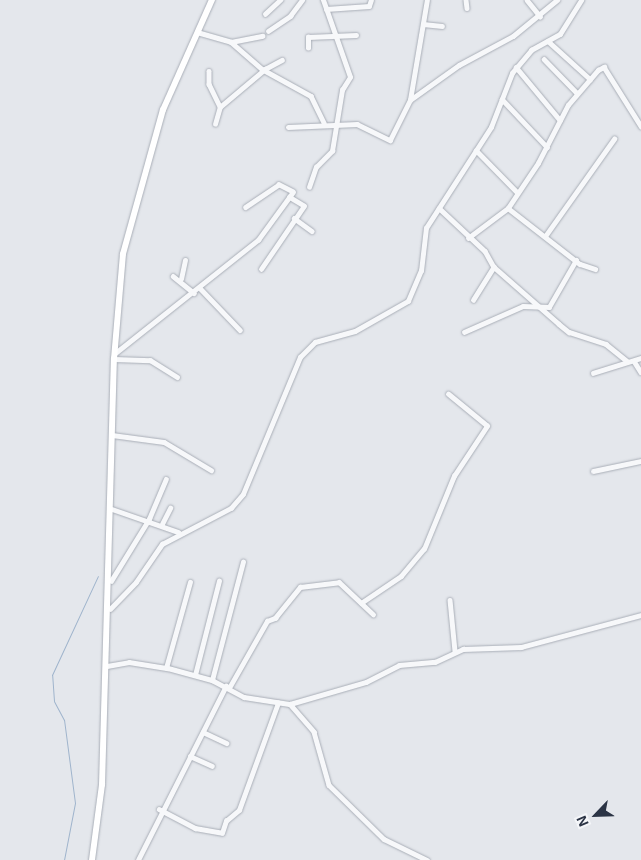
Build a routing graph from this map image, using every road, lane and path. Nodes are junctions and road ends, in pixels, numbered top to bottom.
1 (212, 0) edge
2 (280, 0) edge
3 (302, 0) edge
4 (323, 0) edge
5 (371, 0) edge
6 (427, 0) edge
7 (466, 0) edge
8 (527, 0) edge
9 (557, 0) edge
10 (581, 0) edge
11 (467, 8) dead end
12 (326, 9) junction
13 (265, 14) dead end
14 (540, 16) junction
15 (423, 24) junction
16 (442, 26) dead end
17 (197, 32) junction
18 (268, 32) dead end
19 (262, 36) dead end
20 (336, 36) junction
21 (356, 36) dead end
22 (548, 41) junction
23 (231, 42) junction
24 (308, 48) dead end
25 (544, 59) dead end
26 (282, 60) dead end
27 (516, 67) junction
28 (265, 69) junction
29 (209, 71) dead end
30 (590, 79) junction
31 (577, 93) junction
32 (502, 99) junction
33 (410, 100) junction
34 (220, 107) junction
35 (560, 120) junction
36 (324, 123) junction
37 (338, 123) junction
38 (215, 124) dead end
39 (641, 126) edge
40 (288, 127) dead end
41 (614, 139) dead end
42 (547, 147) junction
43 (476, 150) junction
44 (309, 187) dead end
45 (517, 192) junction
46 (289, 197) junction
47 (246, 206) dead end
48 (439, 208) junction
49 (508, 208) junction
50 (294, 218) junction
51 (312, 231) dead end
52 (546, 235) junction
53 (468, 238) junction
54 (185, 260) dead end
55 (576, 260) junction
56 (494, 267) junction
57 (261, 269) dead end
58 (595, 269) dead end
59 (173, 276) dead end
60 (181, 279) junction
61 (200, 288) junction
62 (194, 293) junction
63 (473, 300) dead end
64 (544, 309) junction
65 (240, 330) dead end
66 (464, 332) dead end
67 (114, 356) junction
68 (641, 358) edge
69 (627, 361) junction
70 (634, 361) junction
71 (641, 372) edge
72 (593, 373) dead end
73 (177, 376) dead end
74 (448, 394) dead end
75 (112, 434) junction
76 (641, 461) edge
77 (211, 470) dead end
78 (593, 471) dead end
79 (166, 479) dead end
80 (112, 508) junction
81 (170, 508) dead end
82 (149, 519) junction
83 (162, 524) junction
84 (178, 532) junction
85 (243, 562) dead end
86 (111, 580) junction
87 (219, 580) dead end
88 (190, 582) dead end
89 (450, 600) dead end
90 (361, 603) junction
91 (110, 608) junction
92 (373, 614) dead end
93 (641, 615) edge
94 (456, 651) junction
95 (107, 666) junction
96 (166, 668) junction
97 (195, 675) junction
98 (212, 680) junction
99 (227, 687) junction
100 (278, 703) junction
101 (290, 704) junction
102 (203, 732) junction
103 (227, 743) dead end
104 (190, 756) junction
105 (212, 766) dead end
106 (160, 809) junction
107 (92, 860) edge
108 (138, 860) edge
109 (427, 860) edge

1 - 17 main road
2 - 13 street
3 - 18 street
4 - 12 street
5 - 12 street
6 - 15 street
7 - 11 street
8 - 14 street
9 - 14 street
10 - 22 street
12 - 20 street
14 - 33 street
15 - 16 street
15 - 33 street
17 - 23 street
17 - 67 main road
19 - 23 street
20 - 21 street
20 - 24 street
20 - 37 street
22 - 27 street
22 - 30 street
23 - 28 street
25 - 31 street
26 - 28 street
27 - 32 street
27 - 35 street
28 - 34 street
28 - 36 street
29 - 34 street
30 - 31 street
30 - 39 street
31 - 35 street
32 - 42 street
32 - 43 street
33 - 37 street
34 - 38 street
35 - 42 street
36 - 37 street
36 - 40 street
37 - 44 street
41 - 52 street
42 - 45 street
43 - 45 street
43 - 48 street
45 - 49 street
46 - 47 street
46 - 50 street
46 - 61 street
48 - 53 street
48 - 84 street
49 - 52 street
49 - 53 street
50 - 51 street
50 - 57 street
52 - 55 street
53 - 56 street
54 - 60 street
55 - 58 street
55 - 64 street
56 - 63 street
56 - 64 street
59 - 60 street
60 - 62 street
61 - 62 street
61 - 65 street
62 - 67 street
64 - 66 street
64 - 69 street
67 - 73 street
67 - 75 main road
68 - 70 street
69 - 70 street
69 - 72 street
70 - 71 street
74 - 90 street
75 - 77 street
75 - 80 main road
76 - 78 street
79 - 82 street
80 - 82 street
80 - 86 main road
81 - 83 street
82 - 83 street
82 - 86 street
83 - 84 street
84 - 91 street
85 - 98 street
86 - 91 main road
87 - 97 street
88 - 96 street
89 - 94 street
90 - 92 street
90 - 99 street
91 - 95 main road
93 - 94 street
94 - 101 street
95 - 96 street
95 - 107 main road
96 - 97 street
97 - 98 street
98 - 99 street
99 - 100 street
99 - 102 street
100 - 101 street
100 - 106 street
101 - 109 street
102 - 103 street
102 - 104 street
104 - 105 street
104 - 106 street
106 - 108 street

